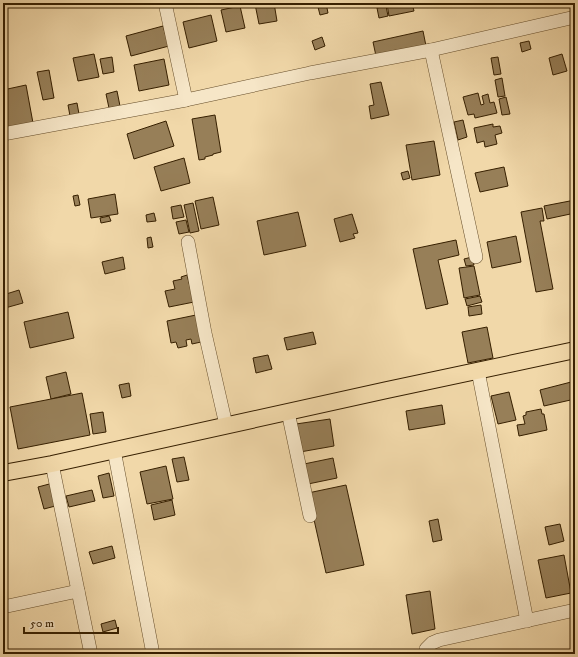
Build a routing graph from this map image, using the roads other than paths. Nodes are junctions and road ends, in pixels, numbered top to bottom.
1 (165, 3) edge
2 (575, 17) edge
3 (431, 50) junction
4 (186, 100) junction
5 (3, 134) edge
6 (188, 242) dead end
7 (476, 256) dead end
8 (575, 350) edge
9 (478, 371) junction
10 (288, 412) junction
11 (226, 426) junction
12 (114, 450) junction
13 (52, 464) junction
14 (3, 473) edge
15 (310, 516) dead end
16 (78, 592) junction
17 (3, 607) edge
18 (575, 610) edge
19 (527, 621) junction
20 (91, 654) edge
21 (153, 654) edge
22 (426, 654) edge

1 - 4 street
2 - 3 street
3 - 4 street
3 - 7 street
4 - 5 street
6 - 11 street
8 - 9 main road
9 - 10 main road
9 - 19 street
10 - 11 main road
10 - 15 street
11 - 12 main road
12 - 13 main road
12 - 21 street
13 - 14 main road
13 - 16 street
16 - 17 street
16 - 20 street
18 - 19 street
19 - 22 street

